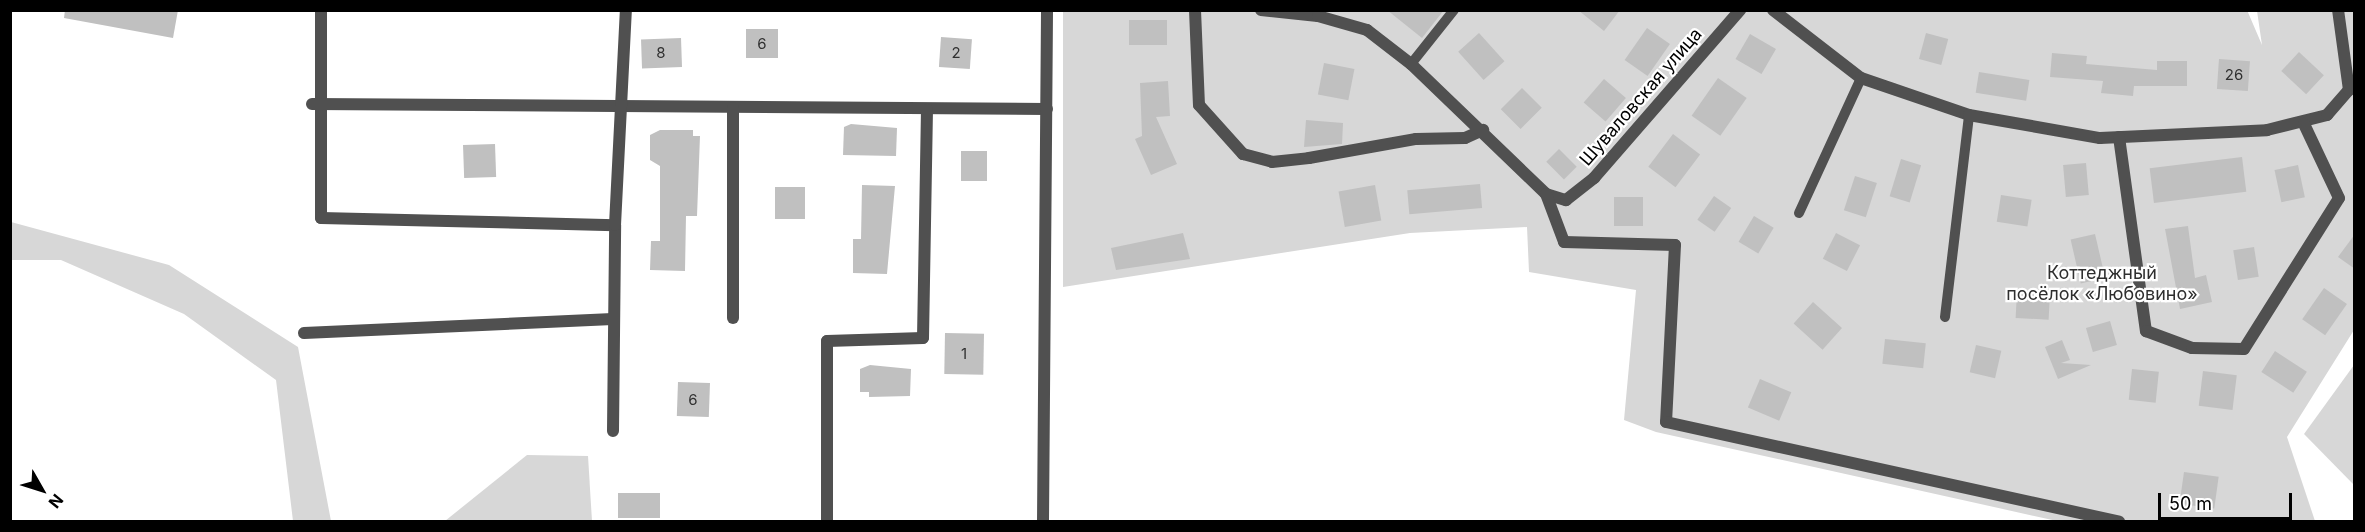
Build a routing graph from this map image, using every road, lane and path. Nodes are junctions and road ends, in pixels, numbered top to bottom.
1 (321, 10) edge
2 (626, 10) edge
3 (1047, 10) edge
4 (1195, 10) edge
5 (1261, 10) edge
6 (1454, 10) edge
7 (1740, 10) edge
8 (1773, 10) edge
9 (2338, 10) edge
10 (1319, 13) edge
11 (1411, 64) junction
12 (1861, 78) junction
13 (2352, 91) edge
14 (317, 104) junction
15 (620, 108) junction
16 (733, 108) junction
17 (1047, 109) junction
18 (927, 110) junction
19 (1970, 115) junction
20 (2304, 124) junction
21 (1483, 130) junction
22 (2119, 137) junction
23 (1546, 194) junction
24 (1799, 213) dead end
25 (615, 225) junction
26 (1945, 317) dead end
27 (733, 318) dead end
28 (613, 319) junction
29 (304, 333) dead end
30 (613, 431) dead end
31 (827, 522) edge
32 (1043, 522) edge
33 (2119, 522) edge

1 - 14 street
2 - 15 street
3 - 17 street
4 - 21 street
5 - 10 street
6 - 11 lane
7 - 23 street, Шуваловская улица
8 - 12 street
9 - 13 street
10 - 11 street
11 - 21 street
12 - 19 street
12 - 24 lane
13 - 20 street
14 - 15 street
14 - 25 street
15 - 16 street
15 - 25 street
16 - 18 street
16 - 27 street
17 - 18 street
17 - 32 street
18 - 31 street
19 - 22 street
19 - 26 lane
20 - 22 street
20 - 22 street
21 - 23 street
23 - 33 street
25 - 28 street
28 - 29 street
28 - 30 street

